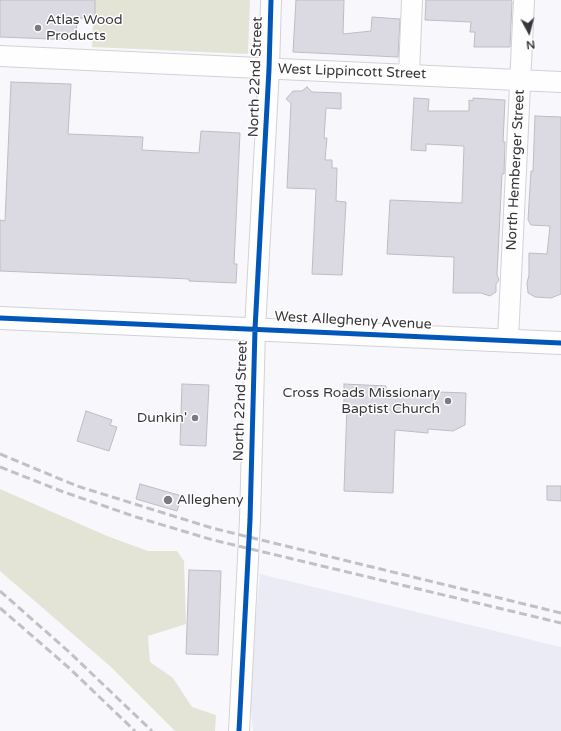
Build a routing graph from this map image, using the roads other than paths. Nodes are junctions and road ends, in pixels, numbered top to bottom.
1 (271, 0) edge
2 (412, 0) edge
3 (524, 0) edge
4 (0, 56) edge
5 (269, 69) junction
6 (409, 74) junction
7 (520, 80) junction
8 (561, 82) edge
9 (0, 318) edge
10 (255, 329) junction
11 (508, 340) junction
12 (561, 343) edge
13 (239, 731) edge

1 - 5 street, North 22nd Street
2 - 6 street
3 - 7 street, North Hemberger Street
4 - 5 street, West Lippincott Street
5 - 6 street, West Lippincott Street
5 - 10 street, North 22nd Street
6 - 7 street, West Lippincott Street
7 - 8 street, West Lippincott Street
7 - 11 street, North Hemberger Street
9 - 10 main road, West Allegheny Avenue
10 - 11 main road, West Allegheny Avenue
10 - 13 street, North 22nd Street
11 - 12 main road, West Allegheny Avenue

